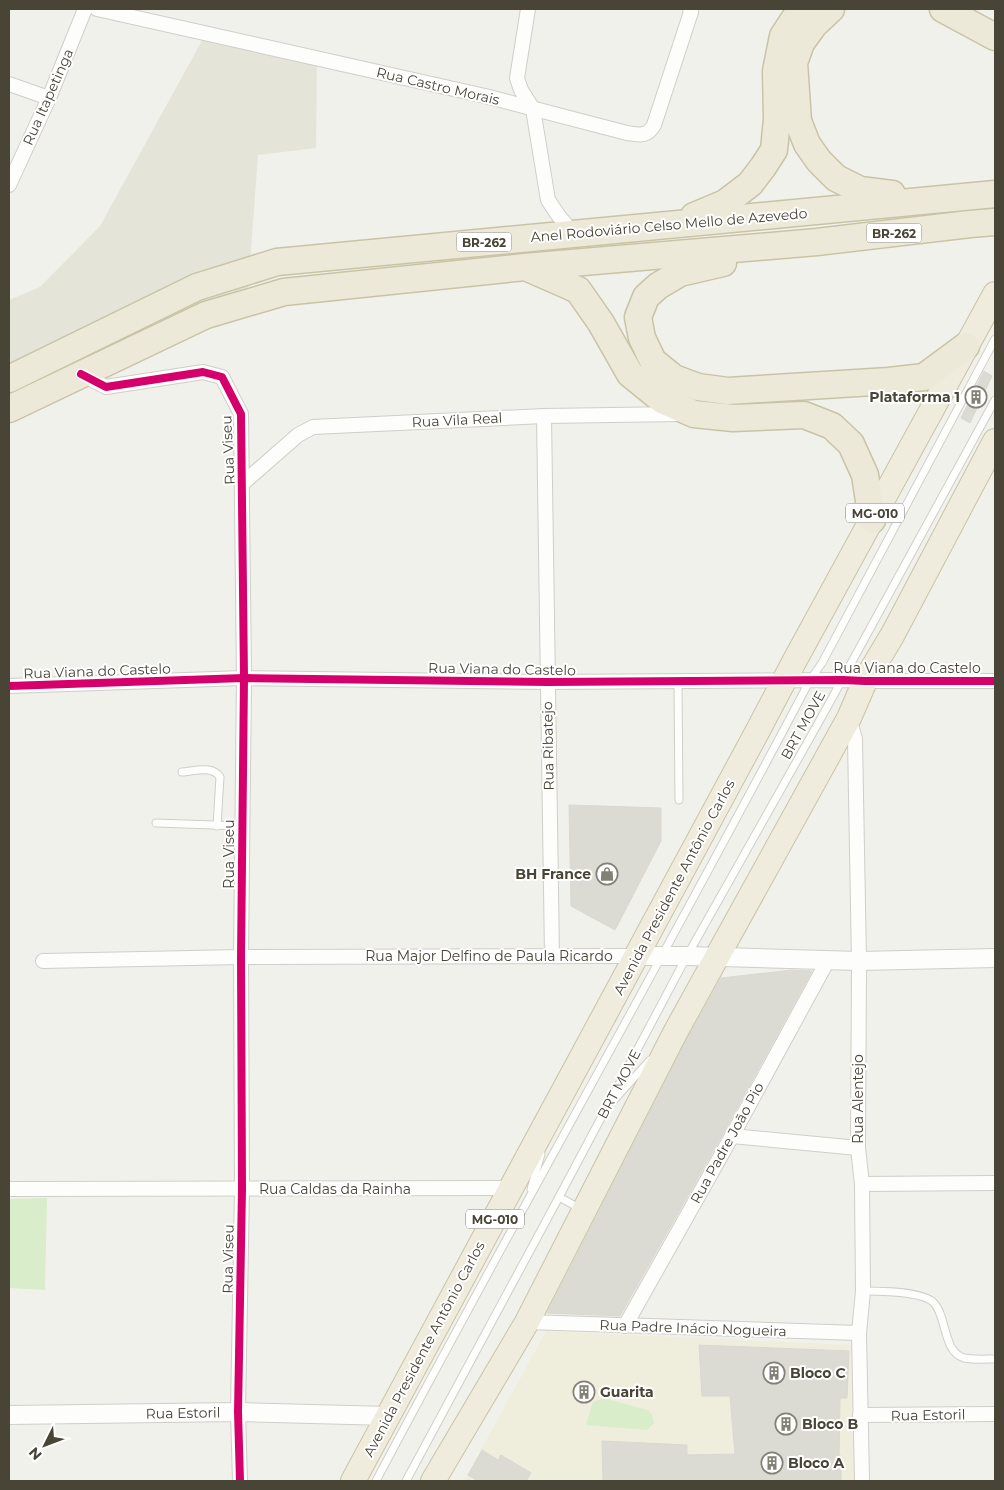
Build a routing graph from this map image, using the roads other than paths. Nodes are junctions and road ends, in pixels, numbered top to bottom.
1 (86, 9) edge
2 (97, 9) edge
3 (528, 9) edge
4 (690, 9) edge
5 (801, 9) edge
6 (831, 9) edge
7 (943, 9) edge
8 (976, 9) edge
9 (995, 20) edge
10 (995, 37) edge
11 (9, 84) edge
12 (49, 98) junction
13 (533, 108) junction
14 (9, 185) edge
15 (989, 195) edge
16 (935, 199) junction
17 (983, 223) edge
18 (655, 227) junction
19 (573, 233) junction
20 (817, 242) junction
21 (525, 267) junction
22 (995, 294) edge
23 (995, 339) edge
24 (966, 346) junction
25 (82, 374) junction
26 (9, 379) edge
27 (995, 400) edge
28 (9, 409) edge
29 (694, 414) junction
30 (544, 416) junction
31 (995, 441) edge
32 (242, 484) junction
33 (872, 520) junction
34 (244, 678) junction
35 (784, 680) junction
36 (810, 680) junction
37 (854, 681) junction
38 (995, 681) edge
39 (548, 682) junction
40 (678, 682) junction
41 (9, 686) edge
42 (849, 718) junction
43 (182, 772) dead end
44 (678, 800) dead end
45 (156, 823) dead end
46 (216, 826) junction
47 (242, 826) junction
48 (552, 956) junction
49 (637, 956) junction
50 (662, 956) junction
51 (687, 956) junction
52 (241, 957) junction
53 (717, 957) junction
54 (995, 958) edge
55 (828, 960) junction
56 (43, 961) dead end
57 (859, 961) junction
58 (676, 1031) junction
59 (607, 1108) junction
60 (732, 1136) junction
61 (858, 1148) junction
62 (862, 1184) junction
63 (995, 1184) edge
64 (9, 1189) edge
65 (242, 1189) junction
66 (520, 1195) junction
67 (559, 1197) junction
68 (584, 1210) junction
69 (863, 1291) junction
70 (527, 1322) junction
71 (625, 1326) junction
72 (859, 1333) junction
73 (995, 1359) edge
74 (423, 1391) junction
75 (409, 1401) dead end
76 (395, 1411) junction
77 (238, 1412) junction
78 (995, 1414) edge
79 (9, 1415) edge
80 (860, 1415) junction
81 (240, 1481) edge
82 (353, 1481) edge
83 (376, 1481) edge
84 (406, 1481) edge
85 (433, 1481) edge
86 (862, 1481) edge

1 - 12 street, Rua Itapetinga
2 - 13 street, Rua Castro Morais
3 - 13 street
4 - 13 street, Rua Castro Morais
5 - 18 highway
6 - 16 highway
7 - 10 highway
8 - 9 highway
11 - 12 street
12 - 14 street, Rua Itapetinga
13 - 19 street
15 - 16 highway, Anel Rodoviário Celso Mello de Azevedo / BR-262
16 - 18 highway, Anel Rodoviário Celso Mello de Azevedo / BR-262
17 - 20 highway, Anel Rodoviário Celso Mello de Azevedo / BR-262
18 - 19 highway, Anel Rodoviário Celso Mello de Azevedo / BR-262
19 - 26 highway, Anel Rodoviário Celso Mello de Azevedo / BR-262
20 - 21 highway, Anel Rodoviário Celso Mello de Azevedo / BR-262
20 - 24 highway
21 - 25 highway, Anel Rodoviário Celso Mello de Azevedo / BR-262
21 - 29 highway
22 - 24 highway, Avenida Presidente Antônio Carlos / MG-010
23 - 36 lane, BRT MOVE
24 - 33 highway, Avenida Presidente Antônio Carlos / MG-010
25 - 28 highway, Anel Rodoviário Celso Mello de Azevedo / BR-262
25 - 32 street, Rua Viseu
27 - 37 lane, BRT MOVE
29 - 30 street, Rua Vila Real
29 - 33 highway
30 - 32 street, Rua Vila Real
30 - 39 street, Rua Ribatejo
31 - 37 highway
32 - 34 street, Rua Viseu
33 - 35 highway, Avenida Presidente Antônio Carlos / MG-010
34 - 39 street, Rua Viana do Castelo
34 - 41 street, Rua Viana do Castelo
34 - 47 street, Rua Viseu
35 - 36 street, Rua Viana do Castelo
35 - 40 street, Rua Viana do Castelo
35 - 49 highway, Avenida Presidente Antônio Carlos / MG-010
36 - 37 street, Rua Viana do Castelo
36 - 50 lane, BRT MOVE
37 - 38 street, Rua Viana do Castelo
37 - 42 highway
37 - 51 lane, BRT MOVE
39 - 40 street, Rua Viana do Castelo
39 - 48 street, Rua Ribatejo
40 - 44 lane
42 - 53 highway
42 - 57 street, Rua Alentejo
43 - 46 lane
45 - 46 lane
46 - 47 lane
47 - 52 street, Rua Viseu
48 - 49 street, Rua Major Delfino de Paula Ricardo
48 - 52 street, Rua Major Delfino de Paula Ricardo
49 - 50 street, Rua Major Delfino de Paula Ricardo
49 - 66 highway, Avenida Presidente Antônio Carlos / MG-010
50 - 51 street, Rua Major Delfino de Paula Ricardo
50 - 66 lane, BRT MOVE
51 - 53 street, Rua Major Delfino de Paula Ricardo
51 - 59 lane, BRT MOVE
52 - 56 street, Rua Major Delfino de Paula Ricardo
52 - 65 street, Rua Viseu
53 - 55 street, Rua Major Delfino de Paula Ricardo
53 - 58 highway
54 - 57 street, Rua Major Delfino de Paula Ricardo
55 - 57 street, Rua Major Delfino de Paula Ricardo
55 - 60 street, Rua Padre João Pio
57 - 61 street, Rua Alentejo
58 - 59 lane
58 - 68 highway
59 - 67 lane, BRT MOVE
60 - 61 street
60 - 71 street, Rua Padre João Pio
61 - 62 street, Rua Alentejo
62 - 63 street
62 - 69 street, Rua Alentejo
64 - 65 street, Rua Caldas da Rainha
65 - 66 street, Rua Caldas da Rainha
65 - 77 street, Rua Viseu
66 - 74 lane, BRT MOVE
66 - 76 highway, Avenida Presidente Antônio Carlos / MG-010
67 - 68 lane
67 - 84 lane, BRT MOVE
68 - 70 highway
69 - 72 street, Rua Alentejo
69 - 73 lane
70 - 71 street, Rua Padre Inácio Nogueira
70 - 85 highway
71 - 72 street, Rua Padre Inácio Nogueira
72 - 80 street, Rua Alentejo
74 - 75 lane, BRT MOVE
74 - 83 lane, BRT MOVE
76 - 77 street, Rua Estoril
76 - 82 highway, Avenida Presidente Antônio Carlos / MG-010
77 - 79 street, Rua Estoril
77 - 81 street, Rua Viseu
78 - 80 street, Rua Estoril
80 - 86 street, Rua Alentejo

